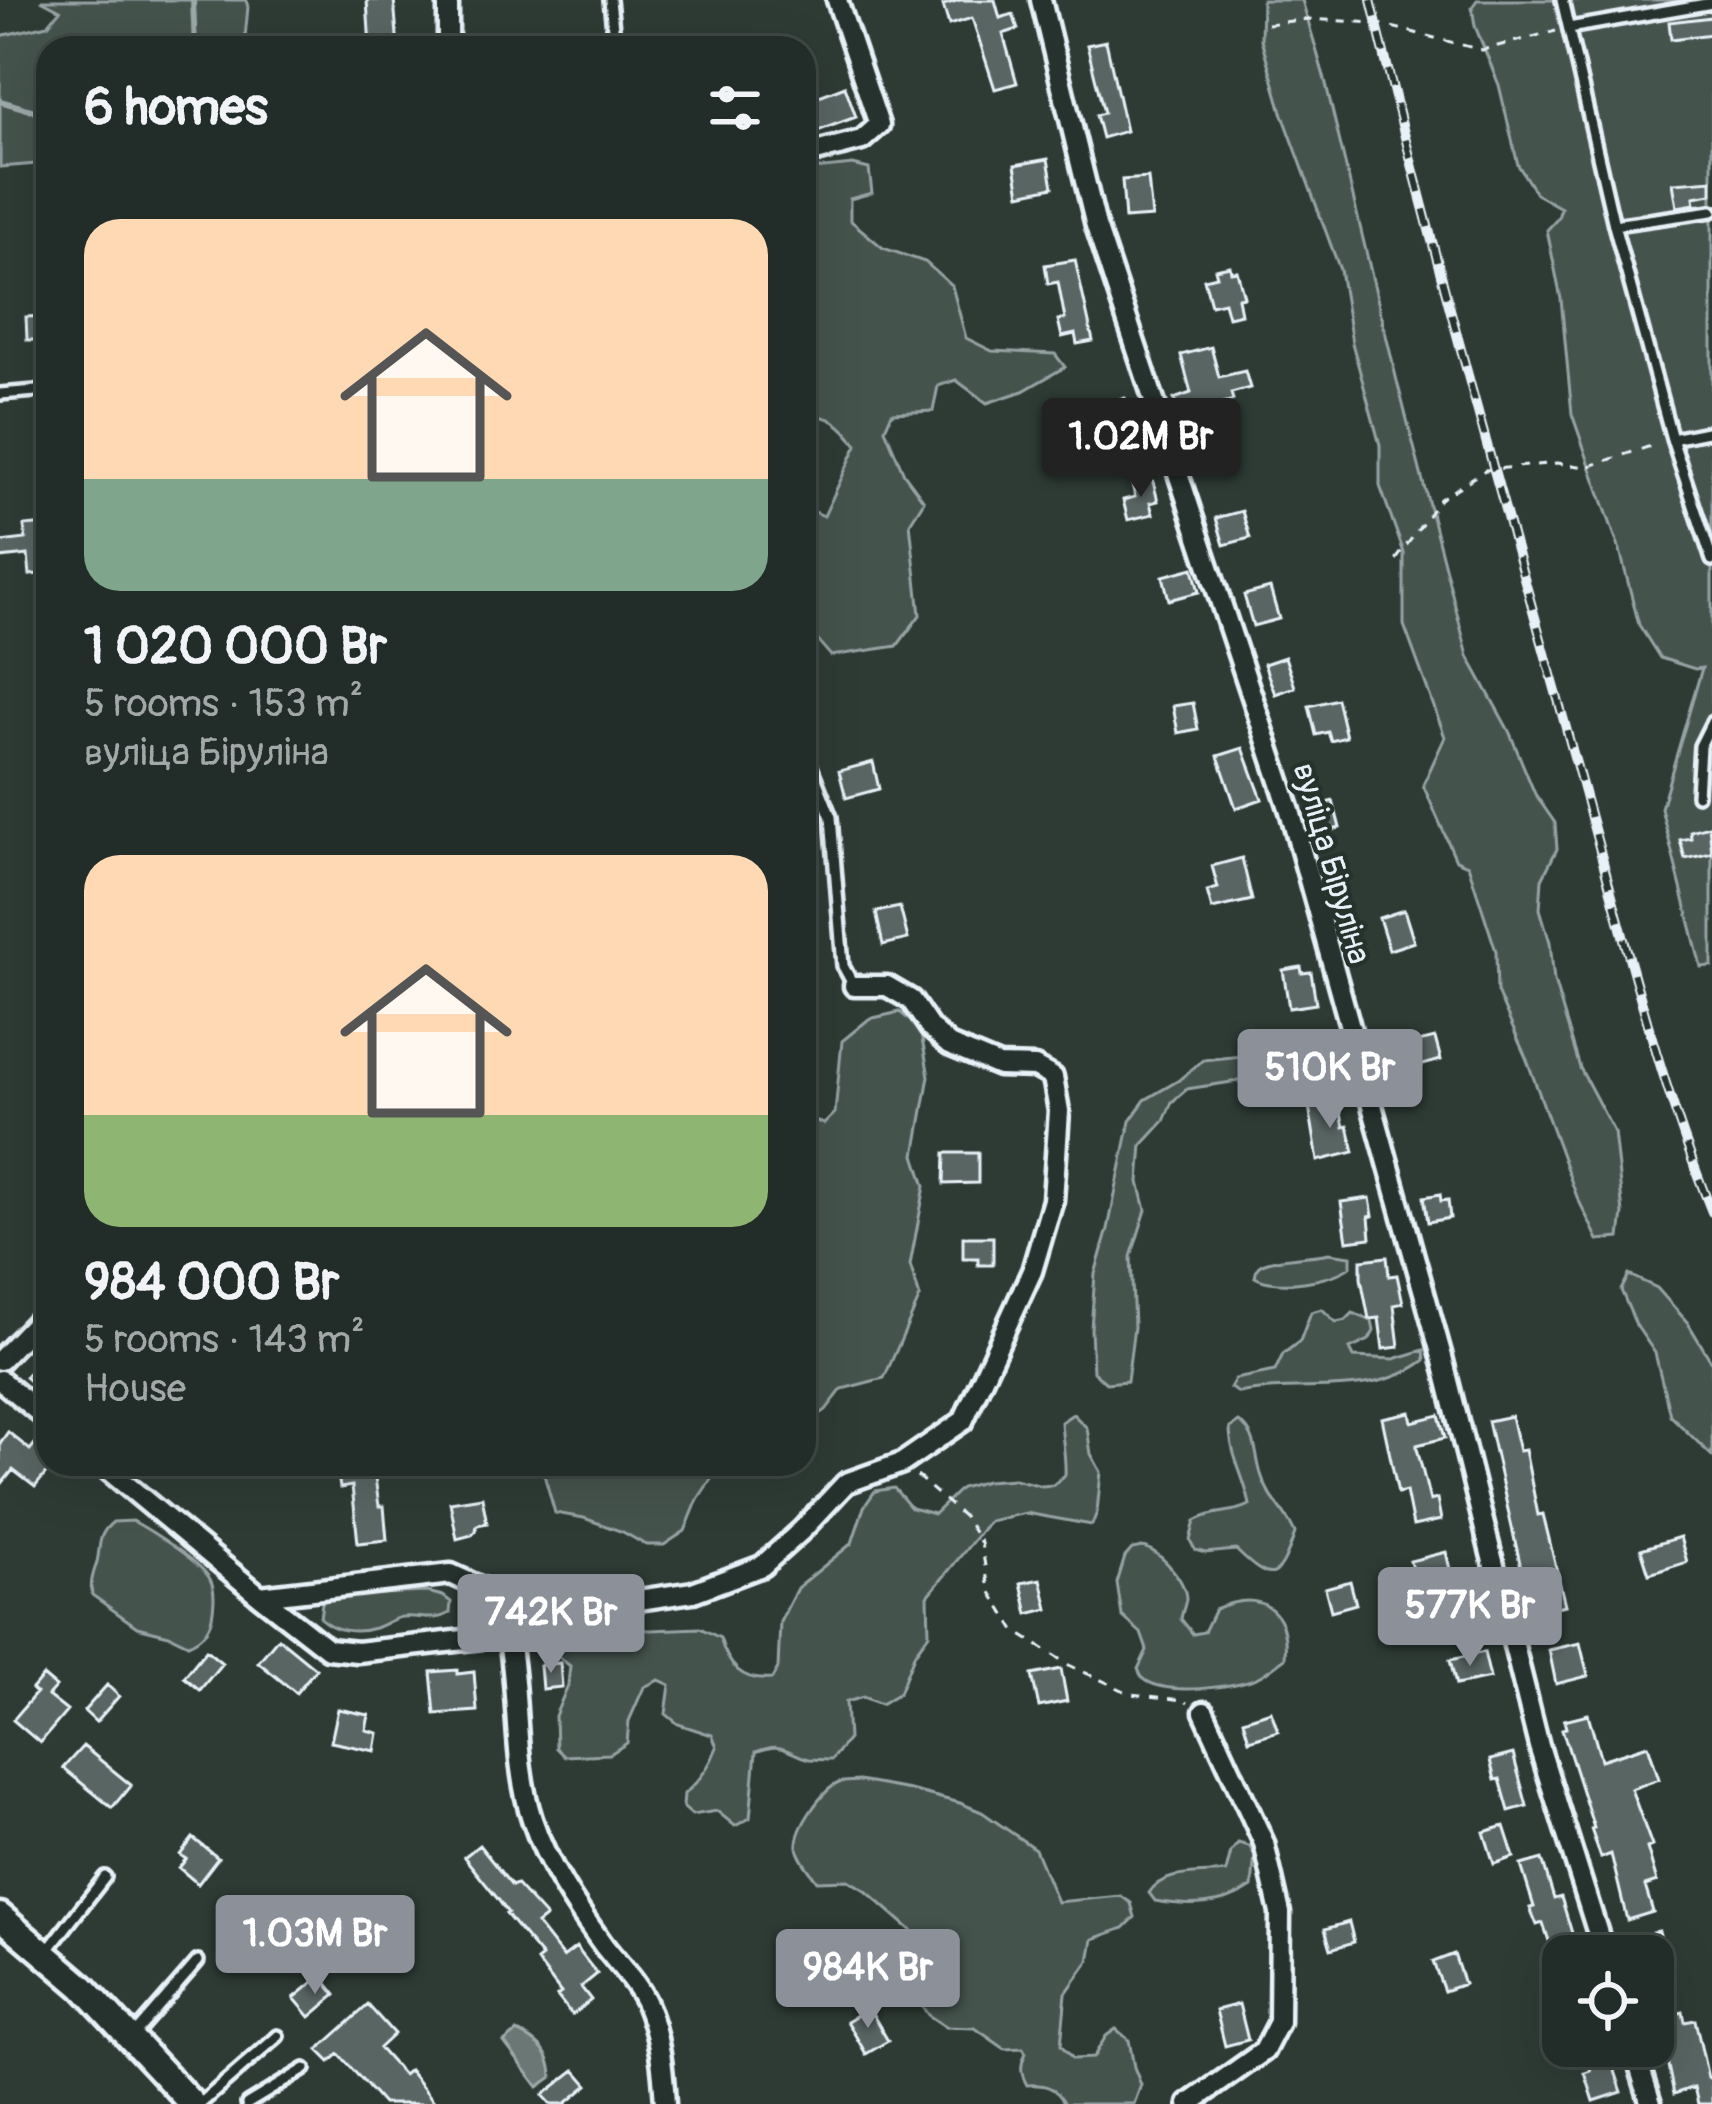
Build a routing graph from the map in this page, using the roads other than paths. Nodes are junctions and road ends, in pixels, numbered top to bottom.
1 (448, 0) edge
2 (610, 0) edge
3 (837, 0) edge
4 (1041, 0) edge
5 (1562, 0) edge
6 (1712, 3) edge
7 (1569, 28) junction
8 (448, 36) edge
9 (614, 36) edge
10 (816, 152) edge
11 (1712, 211) edge
12 (1614, 225) junction
13 (36, 391) edge
14 (0, 394) edge
15 (1712, 431) edge
16 (1672, 439) junction
17 (1712, 560) edge
18 (1712, 722) edge
19 (816, 779) edge
20 (1696, 795) dead end
21 (854, 986) joint
22 (36, 1322) edge
23 (0, 1360) edge
24 (0, 1380) edge
25 (36, 1410) edge
26 (115, 1476) edge
27 (260, 1596) junction
28 (509, 1635) junction
29 (1204, 1712) road end
30 (105, 1877) dead end
31 (0, 1916) edge
32 (1598, 1935) edge
33 (45, 1954) junction
34 (198, 1961) dead end
35 (278, 2036) dead end
36 (130, 2038) junction
37 (1640, 2067) edge
38 (305, 2069) dead end
39 (196, 2104) edge
40 (247, 2104) edge
41 (665, 2104) edge
42 (1189, 2104) edge
43 (1651, 2104) edge

1 - 8 street
2 - 9 lane
3 - 10 street
4 - 32 street, вуліца Біруліна
5 - 7 lane
6 - 7 lane
7 - 12 lane
11 - 12 lane
12 - 16 lane
13 - 14 lane
15 - 16 lane
16 - 17 lane
18 - 20 lane
19 - 21 lane
21 - 28 street
22 - 23 street
24 - 25 street
26 - 27 street
27 - 28 street
27 - 28 street
28 - 41 street
29 - 42 street
30 - 33 lane
31 - 33 main road
33 - 36 main road
34 - 36 lane
35 - 39 lane
36 - 39 main road
37 - 43 street
38 - 40 lane

